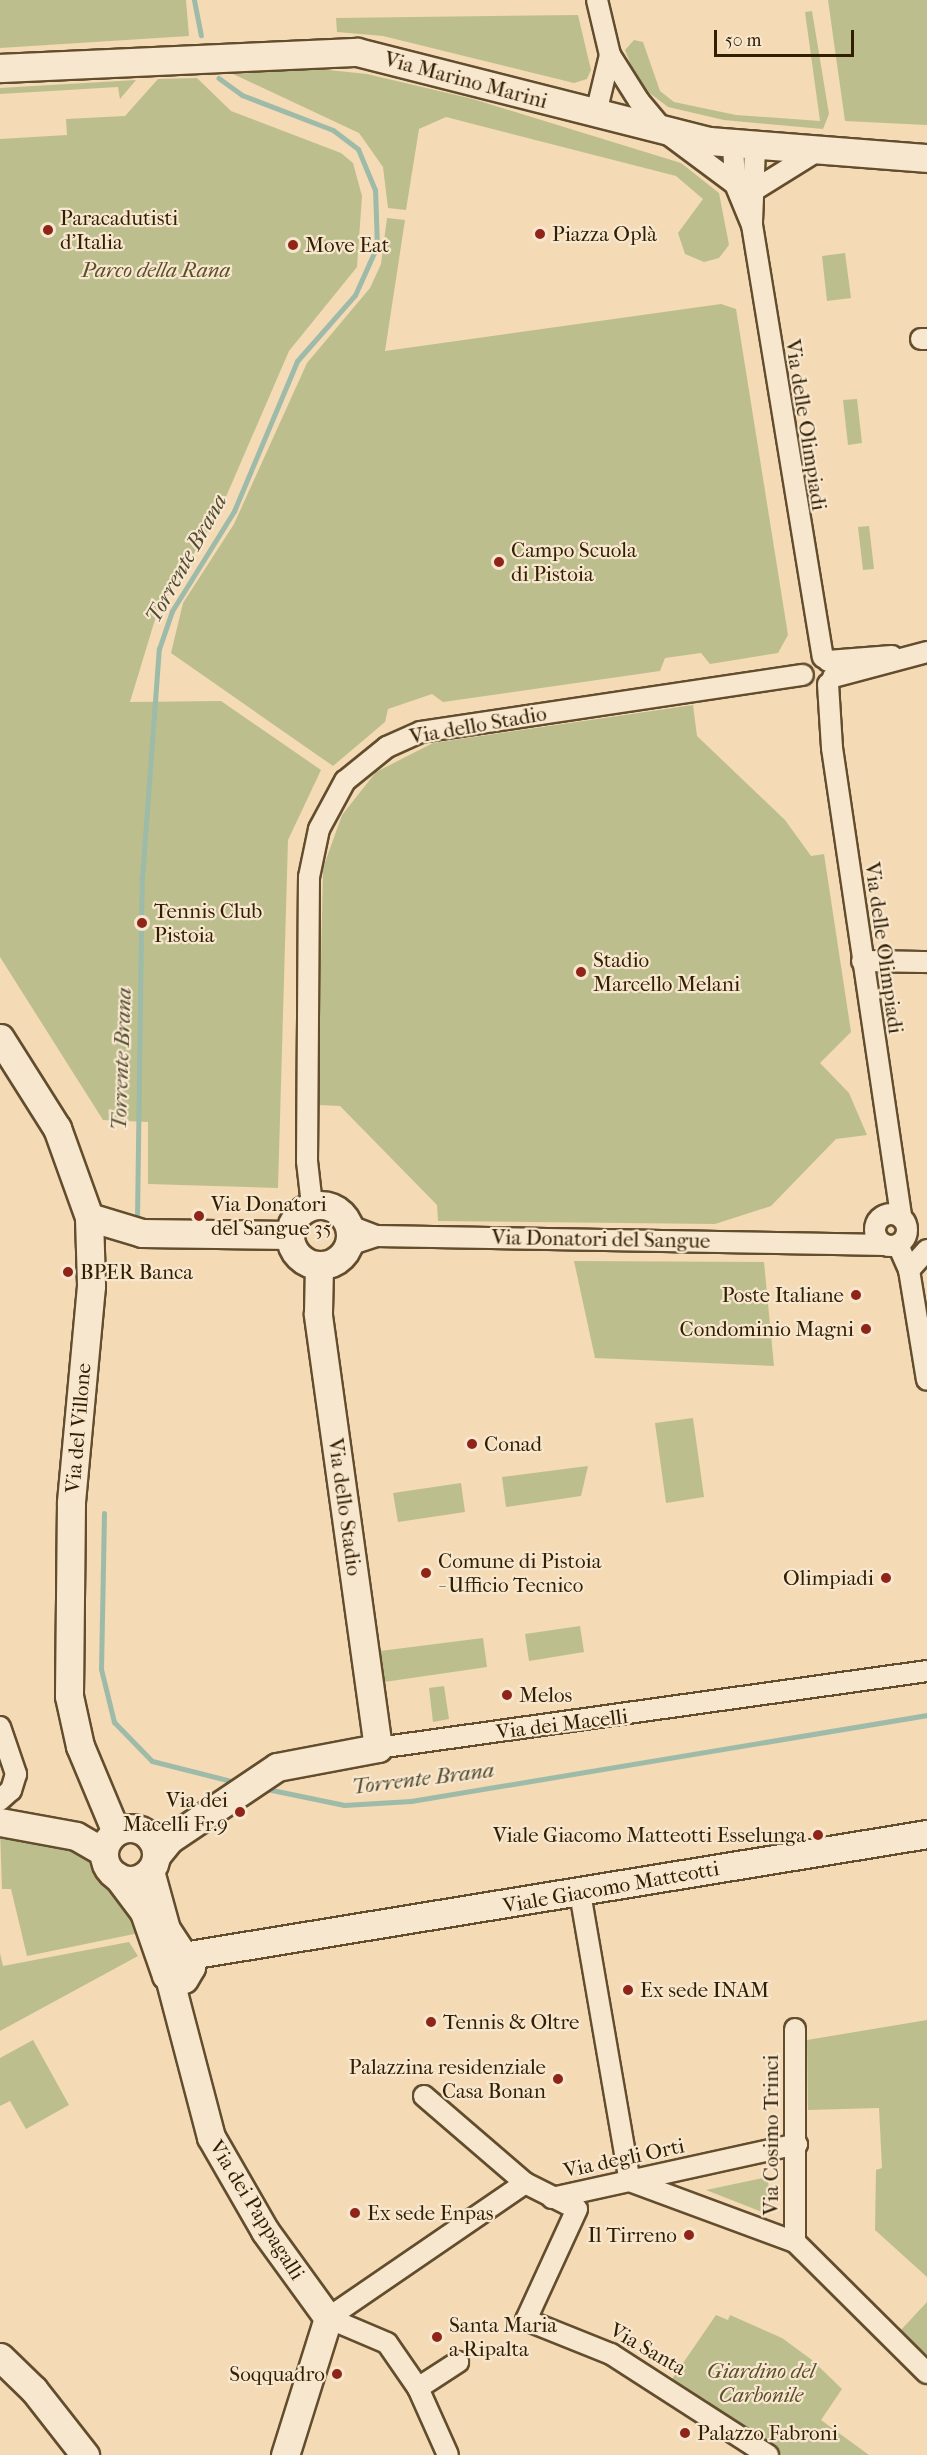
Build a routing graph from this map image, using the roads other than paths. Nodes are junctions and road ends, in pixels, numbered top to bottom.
1 (597, 0) edge
2 (610, 55) junction
3 (0, 68) edge
4 (596, 113) junction
5 (665, 132) junction
6 (744, 145) junction
7 (817, 151) junction
8 (927, 158) edge
9 (735, 184) junction
10 (756, 189) junction
11 (752, 225) junction
12 (927, 652) edge
13 (821, 669) junction
14 (862, 961) junction
15 (927, 962) edge
16 (0, 1038) edge
17 (312, 1205) junction
18 (89, 1217) junction
19 (142, 1233) junction
20 (898, 1234) junction
21 (290, 1235) junction
22 (349, 1236) junction
23 (927, 1239) edge
24 (826, 1241) junction
25 (92, 1250) junction
26 (927, 1250) edge
27 (319, 1265) junction
28 (909, 1270) junction
29 (927, 1380) edge
30 (927, 1671) edge
31 (0, 1727) edge
32 (378, 1748) junction
33 (0, 1800) edge
34 (0, 1822) edge
35 (927, 1834) edge
36 (110, 1842) junction
37 (153, 1864) junction
38 (117, 1876) junction
39 (580, 1893) junction
40 (180, 1969) junction
41 (795, 2029) dead end
42 (424, 2096) dead end
43 (797, 2144) junction
44 (630, 2181) junction
45 (525, 2183) junction
46 (552, 2198) junction
47 (795, 2242) junction
48 (328, 2318) junction
49 (0, 2357) edge
50 (458, 2362) dead end
51 (927, 2373) edge
52 (418, 2388) junction
53 (85, 2455) edge
54 (285, 2455) edge
55 (448, 2455) edge
56 (768, 2455) edge

1 - 2 street
2 - 4 street
2 - 5 street
3 - 4 street, Via Marino Marini
4 - 5 street, Via Marino Marini
5 - 6 street, Via Marino Marini
5 - 9 street
6 - 7 street, Via Marino Marini
6 - 9 street
6 - 10 street
7 - 8 street, Via Marino Marini
7 - 10 street
9 - 11 street
10 - 11 street
11 - 13 street, Via delle Olimpiadi
12 - 13 street, Via dello Stadio
13 - 14 street, Via delle Olimpiadi
13 - 17 street, Via dello Stadio
14 - 15 street
14 - 20 street, Via delle Olimpiadi
16 - 18 street, Via del Villone
17 - 21 street
17 - 22 street
18 - 19 street
18 - 25 street, Via del Villone
19 - 21 street
19 - 25 street
20 - 23 street
20 - 24 street, Via Donatori del Sangue
20 - 24 street, Via Donatori del Sangue
20 - 28 street, Via delle Olimpiadi
21 - 27 street
22 - 24 street, Via Donatori del Sangue
22 - 27 street
25 - 36 street, Via del Villone
26 - 28 street
27 - 32 street, Via dello Stadio
28 - 29 street, Via delle Olimpiadi
30 - 32 street, Via dei Macelli
31 - 33 street
32 - 37 street, Via dei Macelli
34 - 36 street
35 - 39 street, Viale Giacomo Matteotti
36 - 37 street
36 - 38 street
37 - 38 street
37 - 40 street
38 - 40 street
39 - 40 street, Viale Giacomo Matteotti
39 - 44 street
40 - 48 street, Via dei Pappagalli
41 - 43 street, Via Cosimo Trinci
42 - 45 street, Via degli Orti
43 - 44 street, Via degli Orti
43 - 47 street, Via Cosimo Trinci
44 - 46 street, Via degli Orti
44 - 47 street, Via Cosimo Trinci
45 - 46 street, Via degli Orti
45 - 48 street
46 - 56 street, Via Santa
47 - 51 street, Via Cosimo Trinci
48 - 52 street
48 - 54 street
49 - 53 street
50 - 52 street
52 - 55 street

